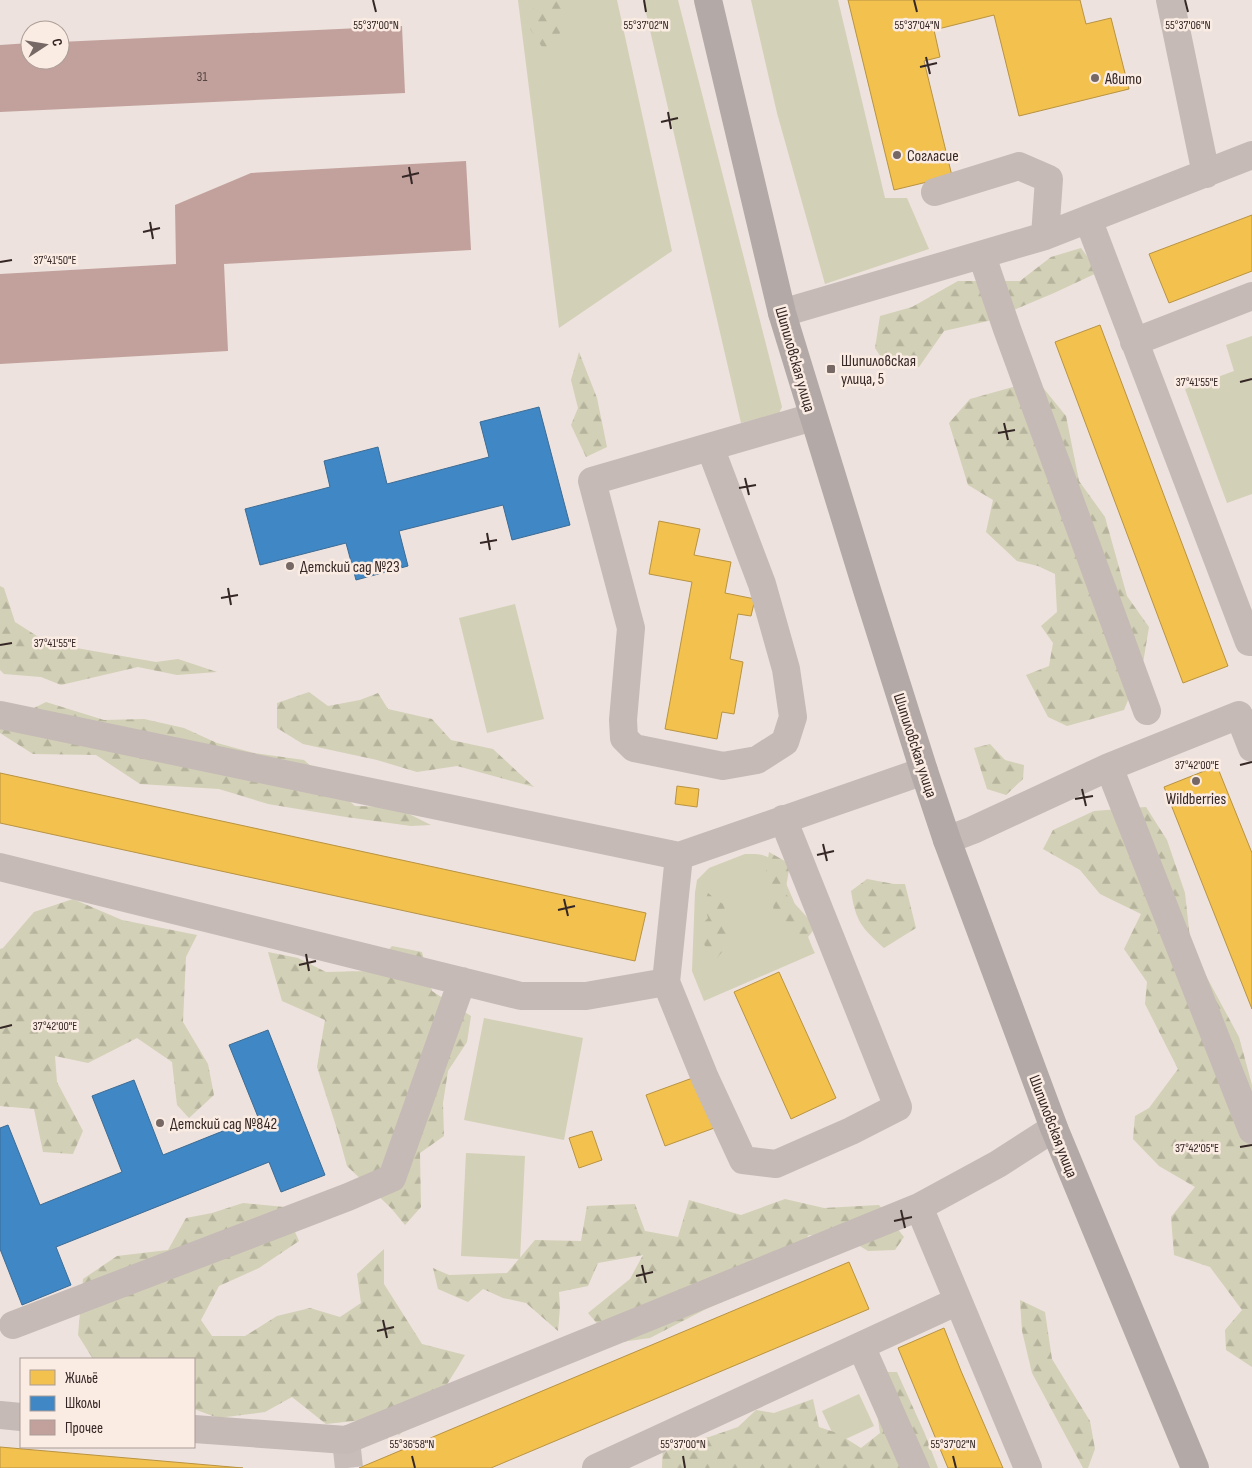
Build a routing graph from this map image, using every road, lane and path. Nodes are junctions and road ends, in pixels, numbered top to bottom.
1 (708, 0) edge
2 (1170, 0) edge
3 (1252, 155) edge
4 (1206, 174) junction
5 (935, 192) dead end
6 (1088, 219) junction
7 (1045, 236) junction
8 (982, 256) junction
9 (1252, 296) edge
10 (782, 313) junction
11 (1134, 342) junction
12 (813, 417) junction
13 (710, 447) junction
14 (1252, 642) edge
15 (1147, 711) dead end
16 (1246, 713) edge
17 (0, 715) edge
18 (1252, 748) edge
19 (1109, 767) junction
20 (924, 771) junction
21 (783, 819) junction
22 (948, 840) junction
23 (680, 856) junction
24 (0, 867) edge
25 (462, 981) junction
26 (666, 982) junction
27 (1054, 1128) junction
28 (1252, 1130) edge
29 (919, 1207) junction
30 (958, 1301) junction
31 (13, 1326) dead end
32 (861, 1346) junction
33 (0, 1415) edge
34 (20, 1417) edge
35 (195, 1429) edge
36 (596, 1468) edge
37 (915, 1468) edge
38 (1028, 1468) edge
39 (1194, 1468) edge

1 - 10 main road, Шипиловская улица
2 - 4 lane
3 - 4 lane
4 - 6 lane
5 - 7 lane
6 - 7 lane
6 - 11 lane
7 - 8 lane
8 - 10 lane
8 - 15 lane
9 - 11 lane
10 - 12 main road, Шипиловская улица
11 - 14 lane
12 - 13 lane
12 - 20 main road, Шипиловская улица
13 - 13 lane
16 - 18 lane
16 - 19 lane
17 - 23 lane
19 - 22 lane
19 - 28 lane
20 - 21 lane
20 - 22 main road, Шипиловская улица
21 - 23 lane
21 - 26 lane
22 - 27 main road, Шипиловская улица
23 - 26 lane
24 - 25 lane
25 - 26 lane
25 - 31 lane
27 - 29 lane
27 - 39 main road, Шипиловская улица
29 - 30 lane
29 - 35 lane
30 - 32 lane
30 - 38 lane
32 - 36 lane
32 - 37 lane
33 - 34 lane

